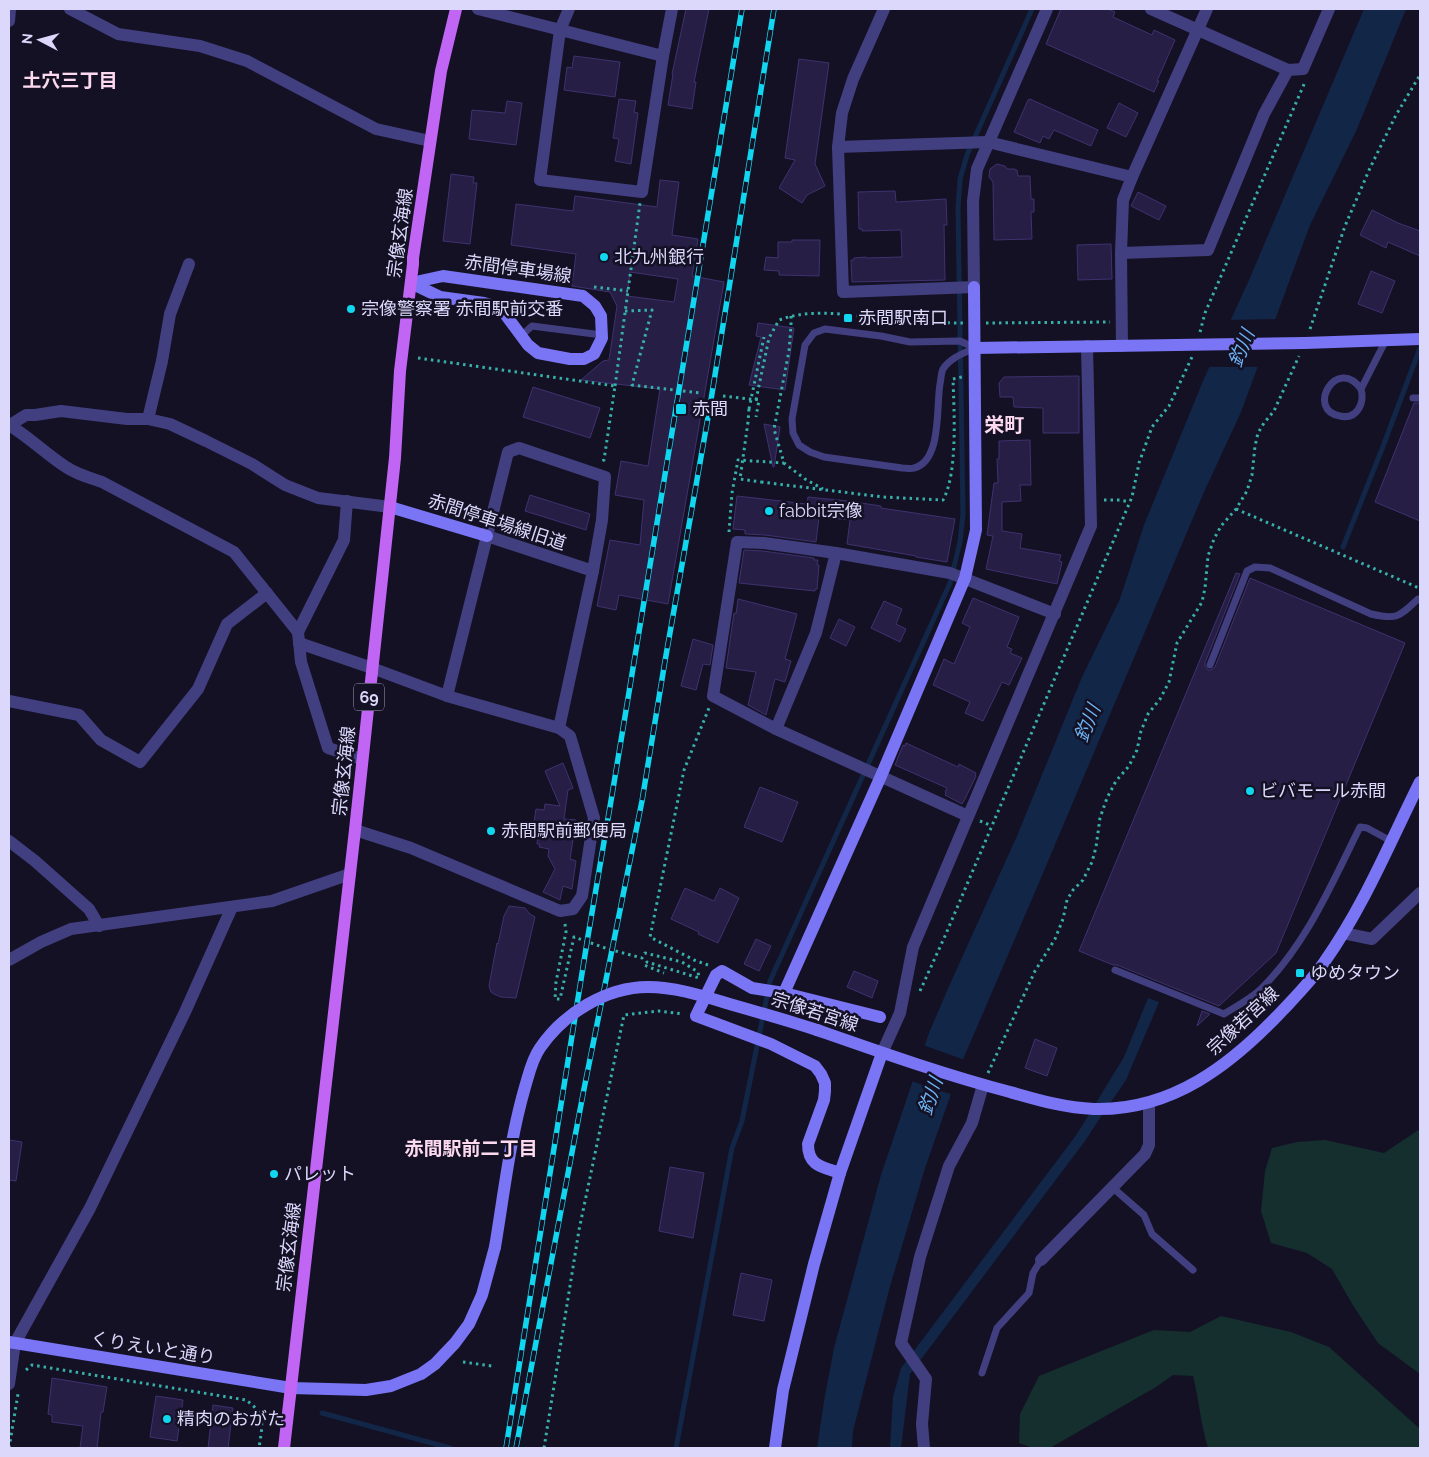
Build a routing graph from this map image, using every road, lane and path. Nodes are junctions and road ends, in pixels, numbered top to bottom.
1 (10, 9) edge
2 (70, 9) edge
3 (456, 9) edge
4 (478, 9) edge
5 (569, 9) edge
6 (672, 9) edge
7 (884, 9) edge
8 (1047, 9) edge
9 (1151, 9) edge
10 (1207, 9) edge
11 (1329, 9) edge
12 (9, 20) edge
13 (1198, 29) junction
14 (560, 30) junction
15 (663, 56) junction
16 (1304, 68) junction
17 (1288, 70) junction
18 (1420, 75) edge
19 (430, 141) junction
20 (988, 142) junction
21 (838, 147) junction
22 (1132, 176) junction
23 (642, 192) junction
24 (1121, 253) junction
25 (188, 264) dead end
26 (411, 283) junction
27 (974, 287) junction
28 (626, 311) junction
29 (1122, 322) junction
30 (974, 323) junction
31 (602, 335) junction
32 (521, 336) junction
33 (764, 337) dead end
34 (1420, 339) edge
35 (1386, 340) junction
36 (1299, 343) junction
37 (1197, 345) junction
38 (1087, 346) junction
39 (1122, 346) junction
40 (975, 348) junction
41 (418, 358) dead end
42 (615, 386) junction
43 (1361, 389) junction
44 (701, 393) dead end
45 (722, 396) dead end
46 (750, 399) junction
47 (756, 400) junction
48 (756, 417) dead end
49 (148, 420) junction
50 (9, 425) edge
51 (784, 463) dead end
52 (591, 472) junction
53 (801, 488) dead end
54 (348, 501) junction
55 (1091, 501) junction
56 (1129, 502) junction
57 (390, 507) junction
58 (1236, 509) junction
59 (487, 536) junction
60 (736, 547) junction
61 (836, 553) junction
62 (593, 572) junction
63 (965, 578) junction
64 (1420, 589) edge
65 (267, 593) junction
66 (1419, 600) edge
67 (1055, 614) junction
68 (299, 637) junction
69 (1210, 665) dead end
70 (372, 668) junction
71 (447, 696) junction
72 (714, 696) junction
73 (9, 701) edge
74 (559, 728) junction
75 (776, 729) junction
76 (362, 759) junction
77 (880, 776) junction
78 (1420, 782) edge
79 (968, 816) junction
80 (355, 830) junction
81 (9, 841) edge
82 (1391, 841) junction
83 (350, 874) junction
84 (1420, 893) edge
85 (232, 907) junction
86 (563, 911) junction
87 (99, 926) junction
88 (1343, 933) junction
89 (9, 960) edge
90 (1115, 970) dead end
91 (722, 971) junction
92 (669, 975) dead end
93 (784, 993) junction
94 (918, 994) dead end
95 (696, 1016) junction
96 (880, 1018) dead end
97 (882, 1053) junction
98 (981, 1085) junction
99 (1149, 1102) junction
100 (840, 1173) junction
101 (1112, 1187) junction
102 (1041, 1260) joint
103 (1193, 1270) dead end
104 (12, 1343) edge
105 (463, 1362) dead end
106 (492, 1366) dead end
107 (982, 1373) dead end
108 (21, 1374) dead end
109 (14, 1388) edge
110 (291, 1388) junction
111 (10, 1448) edge
112 (259, 1448) edge
113 (284, 1448) edge
114 (544, 1448) edge
115 (775, 1448) edge
116 (924, 1448) edge

1 - 12 street
2 - 19 street
3 - 19 main road, 宗像玄海線 / 69
4 - 14 street
5 - 14 street
6 - 15 street
7 - 21 street
8 - 20 street
9 - 13 street
10 - 13 street
11 - 16 street
13 - 17 street
13 - 22 street
14 - 15 street
14 - 23 street
15 - 23 street
16 - 17 street
16 - 37 path
17 - 24 street
18 - 36 path
19 - 26 main road, 宗像玄海線 / 69
20 - 21 street
20 - 22 street
20 - 27 street
21 - 27 street
22 - 24 street
23 - 28 path
24 - 29 street
25 - 49 street
26 - 31 street, 赤間停車場線
26 - 32 street
26 - 57 main road, 宗像玄海線 / 69
27 - 30 street
28 - 42 path
28 - 44 path
29 - 30 path
29 - 39 street
30 - 40 street
30 - 47 path
31 - 32 lane
31 - 32 street
33 - 46 path
34 - 35 street
35 - 36 street
35 - 43 lane
36 - 37 street
36 - 58 path
37 - 39 street
37 - 56 path
38 - 39 street
38 - 40 street
38 - 55 street
40 - 40 lane
40 - 63 street
41 - 42 path
42 - 52 path
43 - 43 lane
45 - 46 path
46 - 47 path
46 - 53 path, bridge
47 - 48 path
49 - 50 street
49 - 54 street
50 - 65 street
51 - 60 path
52 - 59 street
52 - 62 street
54 - 57 street
54 - 68 street
55 - 56 path
55 - 67 street
56 - 94 path
57 - 59 street, 赤間停車場線旧道
57 - 70 main road, 宗像玄海線 / 69
58 - 64 path
58 - 98 path
59 - 62 street, 赤間停車場線旧道
59 - 71 street
60 - 61 street
60 - 72 street
61 - 63 street
61 - 75 street
62 - 74 street
63 - 67 street
63 - 77 street
65 - 68 street
65 - 73 street
66 - 69 lane
67 - 79 street
68 - 70 street
68 - 76 street
70 - 71 street
70 - 76 main road, 宗像玄海線 / 69
71 - 74 street
72 - 75 street
72 - 91 path
74 - 86 street
75 - 77 street
76 - 80 main road, 宗像玄海線 / 69
77 - 79 street
77 - 93 street
78 - 82 street, 宗像若宮線
79 - 97 street
80 - 83 main road, 宗像玄海線 / 69
80 - 86 street
81 - 87 street
82 - 88 street, 宗像若宮線
82 - 90 lane
83 - 85 street
83 - 110 main road, 宗像玄海線 / 69
84 - 88 street
85 - 87 street
85 - 104 street
86 - 92 path
87 - 89 street
88 - 99 street, 宗像若宮線
91 - 93 street
91 - 95 street
93 - 96 street
95 - 100 street
95 - 114 path
97 - 98 street, 宗像若宮線
97 - 100 street
97 - 110 street, 宗像若宮線, bridge
98 - 99 street, 宗像若宮線
98 - 116 street
99 - 101 street
100 - 115 street
101 - 102 street
101 - 103 lane
102 - 107 lane
104 - 109 street
104 - 110 street, くりえいと通り
105 - 106 path
108 - 112 path
109 - 111 path
110 - 113 main road, 宗像玄海線 / 69

